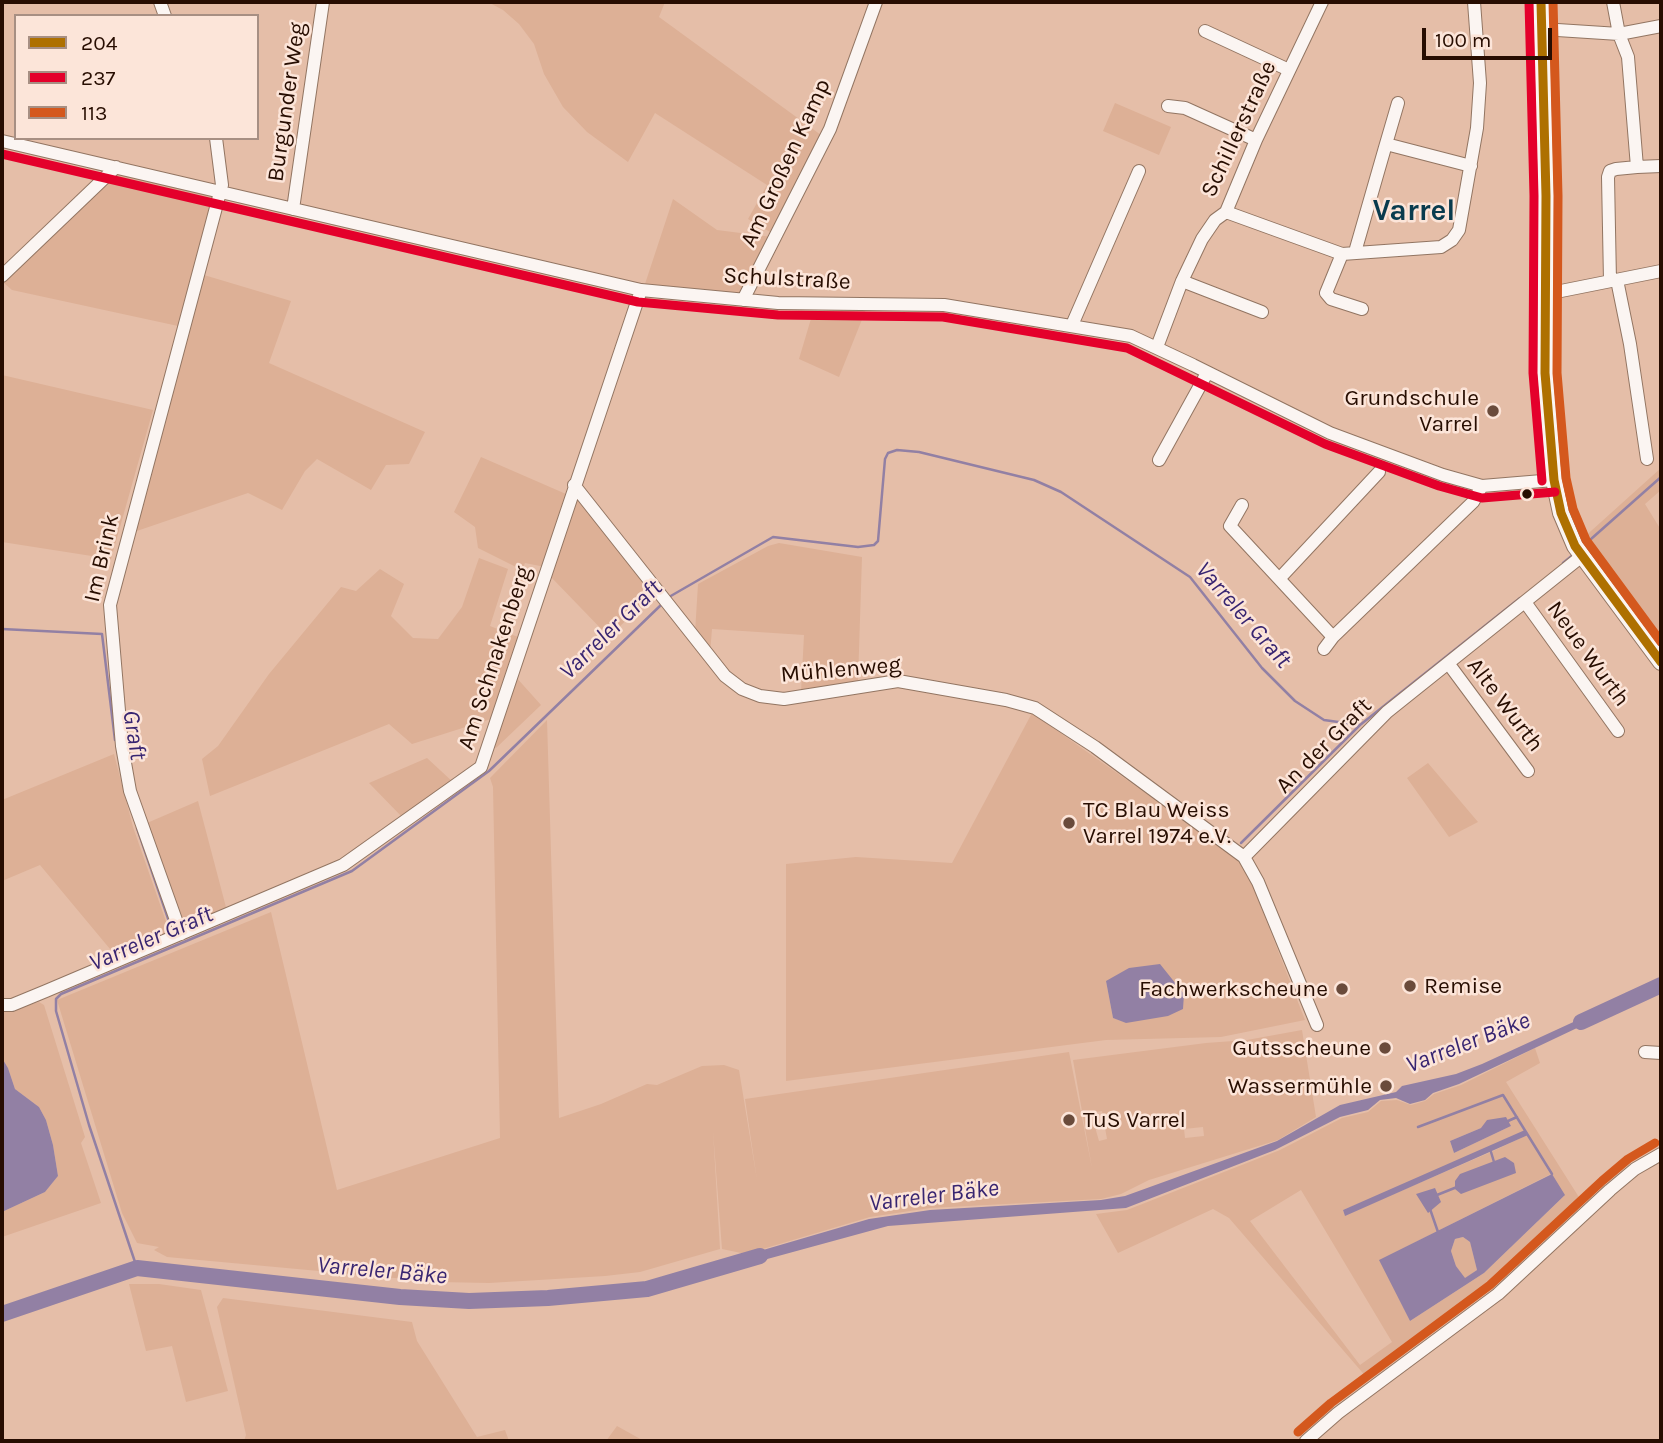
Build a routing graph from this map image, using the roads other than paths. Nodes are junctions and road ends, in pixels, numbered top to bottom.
1 (323, 2) edge
2 (876, 2) edge
3 (1322, 2) edge
4 (1474, 2) edge
5 (1541, 2) edge
6 (1613, 2) edge
7 (1661, 26) edge
8 (1542, 29) junction
9 (1205, 31) dead end
10 (1619, 34) junction
11 (1289, 69) junction
12 (1398, 103) dead end
13 (1168, 106) dead end
14 (216, 140) edge
15 (2, 141) edge
16 (1256, 141) junction
17 (1386, 144) junction
18 (1471, 166) junction
19 (1661, 166) edge
20 (116, 167) junction
21 (1637, 167) junction
22 (1139, 171) dead end
23 (220, 193) junction
24 (293, 209) junction
25 (1226, 212) junction
26 (1349, 253) junction
27 (1661, 271) edge
28 (2, 276) edge
29 (1182, 281) junction
30 (1613, 281) junction
31 (641, 290) junction
32 (1546, 294) junction
33 (743, 300) junction
34 (1362, 309) dead end
35 (1262, 312) dead end
36 (1072, 325) junction
37 (1157, 347) junction
38 (1207, 373) junction
39 (1647, 459) dead end
40 (1159, 460) dead end
41 (1379, 472) dead end
42 (1554, 480) junction
43 (574, 485) junction
44 (1482, 486) junction
45 (1242, 505) dead end
46 (1579, 552) junction
47 (1280, 578) junction
48 (1525, 602) junction
49 (1334, 637) junction
50 (1324, 649) dead end
51 (1661, 662) edge
52 (1448, 663) junction
53 (1618, 731) dead end
54 (1528, 771) dead end
55 (1244, 857) junction
56 (181, 934) junction
57 (2, 1005) edge
58 (1317, 1024) dead end
59 (1644, 1052) dead end
60 (1661, 1053) edge
61 (1661, 1154) edge
62 (1306, 1441) edge

1 - 24 street, Burgunder Weg
2 - 33 street, Am Großen Kamp
3 - 11 street, Schillerstraße
4 - 18 street
5 - 8 main road
6 - 10 street
7 - 10 street
8 - 10 street
8 - 32 main road
9 - 11 street
10 - 21 street
11 - 16 street, Schillerstraße
12 - 17 street
13 - 16 street
14 - 23 street, Im Brink
15 - 20 street, Schulstraße
16 - 25 street, Schillerstraße
17 - 18 street
17 - 26 street
18 - 26 street
19 - 21 street
20 - 23 street, Schulstraße
20 - 28 street
21 - 30 street
22 - 36 street
23 - 24 street, Schulstraße
23 - 56 street, Im Brink
24 - 31 street, Schulstraße
25 - 26 street
25 - 29 street, Schillerstraße
26 - 34 street
27 - 30 street
29 - 35 street
29 - 37 street, Schillerstraße
30 - 32 street
30 - 39 street
31 - 33 street, Schulstraße
31 - 43 street, Am Schnakenberg
32 - 42 main road
33 - 36 street, Schulstraße
36 - 37 street, Schulstraße
37 - 38 street, Schulstraße
38 - 40 street
38 - 44 street, Schulstraße
41 - 47 street
42 - 44 street, Schulstraße
42 - 46 main road
43 - 55 street, Mühlenweg
43 - 56 street, Am Schnakenberg
44 - 49 street
45 - 47 street
46 - 48 street, An der Graft
46 - 51 main road
47 - 49 street
48 - 52 street, An der Graft
48 - 53 street, Neue Wurth
49 - 50 street
52 - 54 street, Alte Wurth
52 - 55 street, An der Graft
55 - 58 street
56 - 57 street, Am Schnakenberg
59 - 60 street
61 - 62 street

